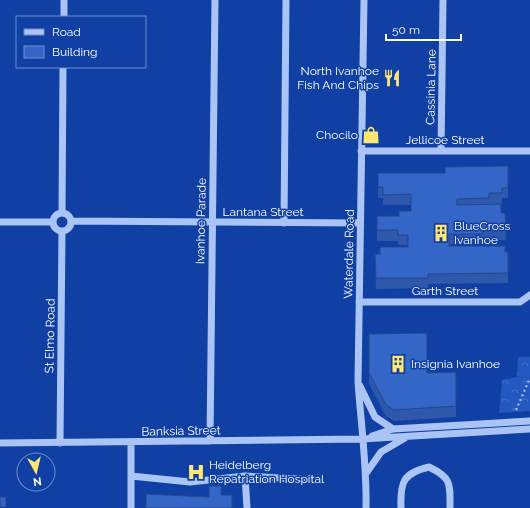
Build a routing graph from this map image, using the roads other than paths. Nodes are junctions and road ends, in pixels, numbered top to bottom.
1 (64, 0) edge
2 (215, 0) edge
3 (286, 0) edge
4 (364, 0) edge
5 (443, 0) edge
6 (64, 16) edge
7 (63, 68) edge
8 (361, 151) junction
9 (441, 151) junction
10 (530, 151) edge
11 (62, 213) junction
12 (71, 221) junction
13 (0, 222) edge
14 (53, 222) junction
15 (211, 222) junction
16 (284, 223) junction
17 (360, 223) junction
18 (62, 230) junction
19 (530, 295) edge
20 (359, 302) junction
21 (358, 382) junction
22 (530, 421) edge
23 (393, 429) junction
24 (530, 429) edge
25 (407, 437) junction
26 (362, 439) junction
27 (131, 442) junction
28 (210, 442) junction
29 (0, 443) edge
30 (60, 443) junction
31 (367, 472) junction
32 (131, 476) junction
33 (245, 476) junction
34 (313, 480) dead end
35 (131, 508) edge
36 (247, 508) edge
37 (366, 508) edge
38 (402, 508) edge
39 (450, 508) edge

1 - 6 street
2 - 15 street, Ivanhoe Parade
3 - 16 street
4 - 8 street, Waterdale Road
5 - 9 street, Cassinia Lane
7 - 11 street
8 - 9 street, Jellicoe Street
8 - 17 street, Waterdale Road
9 - 10 street, Jellicoe Street
11 - 12 street
11 - 14 street
12 - 15 street, Lantana Street
12 - 18 street
13 - 14 street
14 - 18 street
15 - 16 street, Lantana Street
15 - 28 street, Ivanhoe Parade
16 - 17 street, Lantana Street
17 - 20 street, Waterdale Road
18 - 30 street, St Elmo Road
19 - 20 street, Garth Street
20 - 21 street, Waterdale Road
21 - 23 street
21 - 26 street, Waterdale Road
22 - 23 street, Banksia Street
23 - 26 street, Banksia Street
24 - 25 street, Banksia Street
25 - 26 street, Banksia Street
25 - 31 street
26 - 28 street, Banksia Street
26 - 31 street, Waterdale Road
27 - 28 street, Banksia Street
27 - 30 street, Banksia Street
27 - 32 street
29 - 30 street, Banksia Street
31 - 37 street, Waterdale Road
32 - 33 street
32 - 35 street
33 - 34 street
33 - 36 street
38 - 39 street

